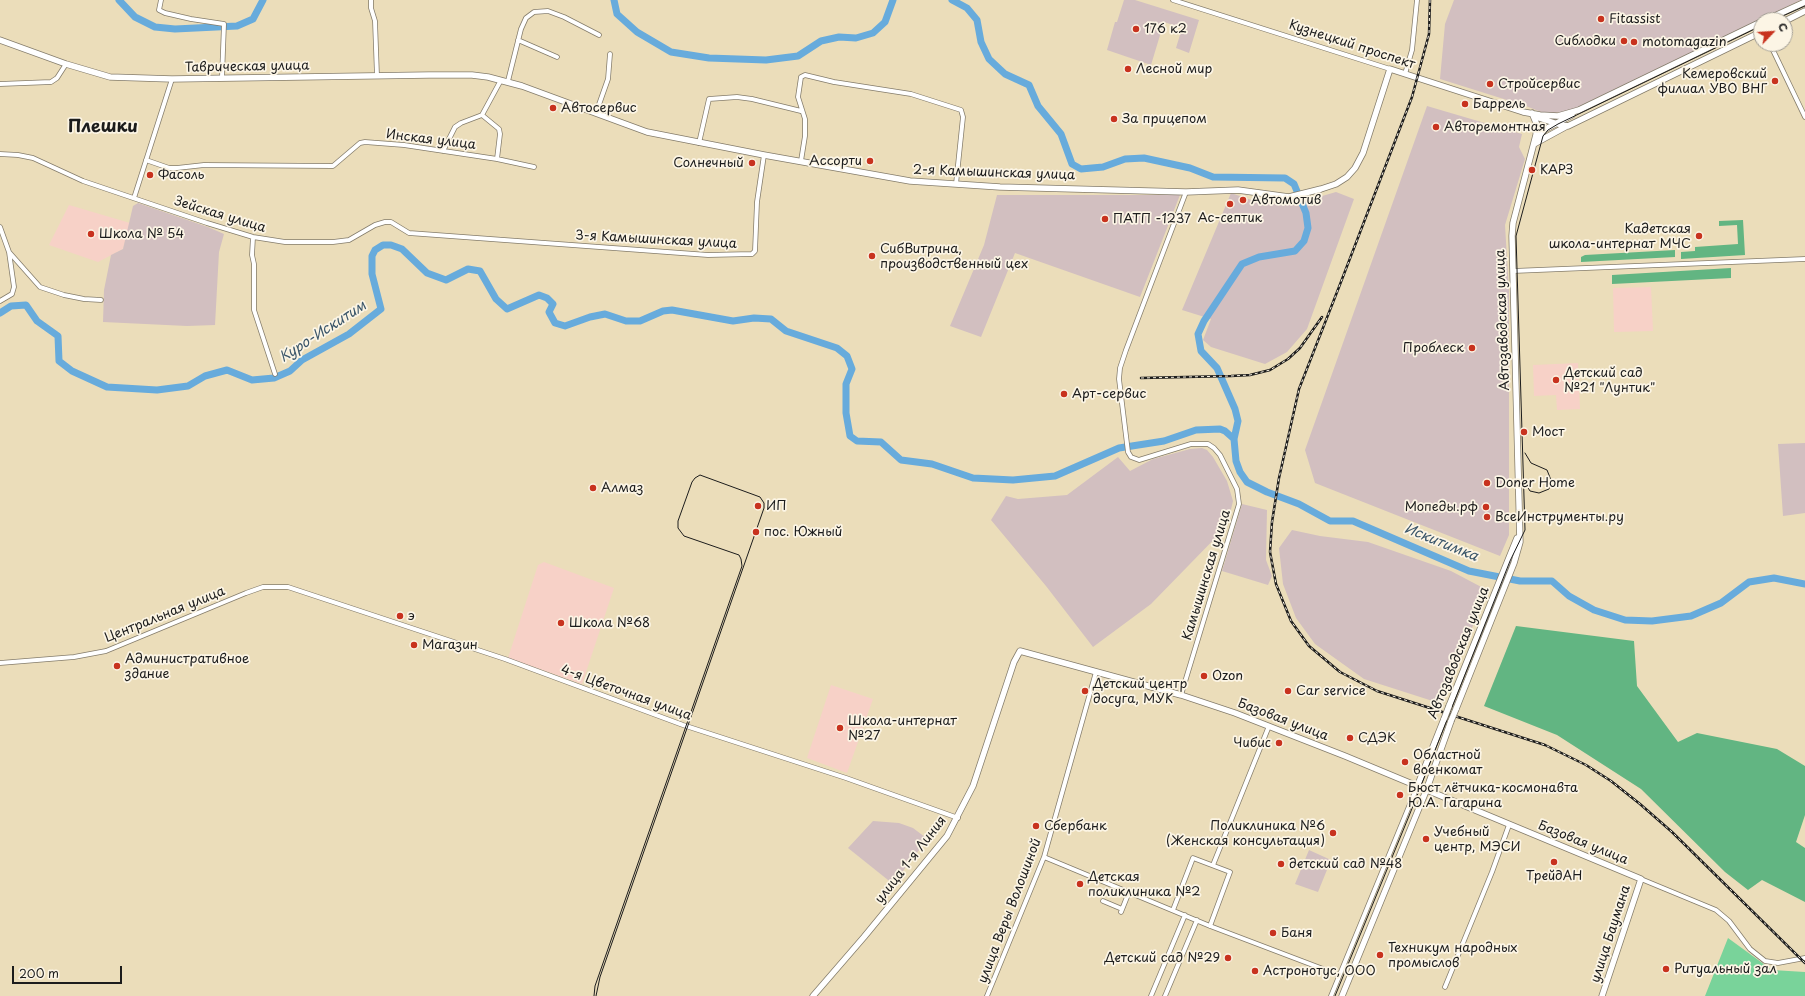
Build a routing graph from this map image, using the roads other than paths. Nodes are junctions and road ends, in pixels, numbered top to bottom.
1 (161, 0) edge
2 (371, 0) edge
3 (1173, 0) edge
4 (1417, 0) edge
5 (1805, 2) edge
6 (1805, 11) edge
7 (1783, 12) edge
8 (1793, 17) edge
9 (1753, 27) edge
10 (599, 35) dead end
11 (1753, 36) edge
12 (0, 40) edge
13 (518, 40) junction
14 (1774, 52) edge
15 (610, 54) dead end
16 (557, 57) dead end
17 (66, 64) junction
18 (1390, 69) junction
19 (1405, 74) junction
20 (377, 76) junction
21 (222, 77) junction
22 (172, 79) junction
23 (501, 80) junction
24 (508, 81) junction
25 (0, 84) edge
26 (1579, 110) junction
27 (801, 111) junction
28 (596, 113) junction
29 (482, 115) junction
30 (1533, 115) junction
31 (1805, 117) edge
32 (1555, 124) junction
33 (1568, 126) junction
34 (699, 143) junction
35 (1535, 143) junction
36 (443, 151) junction
37 (0, 154) edge
38 (764, 155) junction
39 (497, 159) junction
40 (146, 160) junction
41 (801, 161) junction
42 (534, 166) dead end
43 (956, 184) junction
44 (1186, 192) junction
45 (134, 198) junction
46 (0, 227) edge
47 (253, 237) junction
48 (508, 240) joint
49 (9, 252) junction
50 (1805, 260) edge
51 (1513, 271) junction
52 (101, 300) dead end
53 (0, 301) edge
54 (275, 374) dead end
55 (1520, 528) junction
56 (288, 587) joint
57 (1020, 651) joint
58 (0, 663) edge
59 (1096, 672) junction
60 (1181, 695) junction
61 (1269, 726) junction
62 (1417, 787) junction
63 (1426, 791) junction
64 (958, 818) junction
65 (1509, 825) junction
66 (1044, 857) junction
67 (1213, 865) junction
68 (1641, 879) junction
69 (1129, 892) junction
70 (1103, 901) dead end
71 (1173, 910) junction
72 (1184, 915) junction
73 (1197, 920) junction
74 (1210, 926) junction
75 (1805, 958) edge
76 (1339, 975) junction
77 (1445, 986) dead end
78 (813, 996) edge
79 (987, 996) edge
80 (1151, 996) edge
81 (1165, 996) edge
82 (1331, 996) edge
83 (1342, 996) edge
84 (1602, 996) edge

1 - 21 street
2 - 20 street
3 - 18 street, Кузнецкий проспект
4 - 19 street
5 - 7 main road
6 - 8 main road
9 - 26 main road, Кузнецкий проспект
10 - 13 street
11 - 33 main road
12 - 17 main road, Таврическая улица
13 - 16 street
13 - 24 street
14 - 31 street
15 - 28 street
17 - 22 main road, Таврическая улица
17 - 25 street
18 - 19 main road, Кузнецкий проспект
18 - 44 main road, 2-я Камышинская улица
19 - 30 main road, Кузнецкий проспект
20 - 21 main road, Таврическая улица
20 - 23 main road, Таврическая улица
21 - 22 main road, Таврическая улица
22 - 40 street
23 - 24 main road, 2-я Камышинская улица
23 - 29 street
24 - 28 main road, 2-я Камышинская улица
26 - 30 main road, Кузнецкий проспект
26 - 32 main road
27 - 34 street
27 - 41 street
27 - 43 street
28 - 34 main road, 2-я Камышинская улица
29 - 36 street
29 - 39 street
30 - 32 main road, Кузнецкий проспект
30 - 35 main road, Автозаводская улица
32 - 33 main road, Кузнецкий проспект
32 - 35 main road
33 - 35 main road
34 - 38 main road, 2-я Камышинская улица
35 - 51 main road, Автозаводская улица
36 - 39 street, Инская улица
36 - 40 street, Инская улица
37 - 45 street, Зейская улица
38 - 41 main road, 2-я Камышинская улица
38 - 48 street, 3-я Камышинская улица
39 - 42 street, Инская улица
40 - 45 street
41 - 43 main road, 2-я Камышинская улица
43 - 44 main road, 2-я Камышинская улица
44 - 60 street, Камышинская улица
45 - 47 street, Зейская улица
46 - 49 street
47 - 48 street, Зейская улица
47 - 54 street
49 - 52 street
49 - 53 street
50 - 51 street
51 - 55 main road, Автозаводская улица
55 - 62 main road, Автозаводская улица, bridge
55 - 63 main road, Автозаводская улица, bridge
56 - 58 street, Центральная улица
56 - 64 street, 4-я Цветочная улица
57 - 59 main road, Базовая улица
57 - 64 main road, улица 1-я Линия
59 - 60 main road, Базовая улица
59 - 66 street, улица Веры Волошиной
60 - 61 main road, Базовая улица
61 - 62 main road, Базовая улица
61 - 67 street
62 - 63 main road, Базовая улица
62 - 76 street
63 - 65 main road, Базовая улица
63 - 83 main road, Автозаводская улица
64 - 78 main road, улица 1-я Линия
65 - 68 main road, Базовая улица
65 - 77 street
66 - 69 street
66 - 79 street, улица Веры Волошиной
67 - 71 street
67 - 74 street
68 - 75 street
68 - 84 main road, улица Баумана
69 - 70 street
69 - 71 street
71 - 72 street
72 - 73 street
72 - 80 street
73 - 74 street
73 - 81 street
74 - 76 street
76 - 82 street

